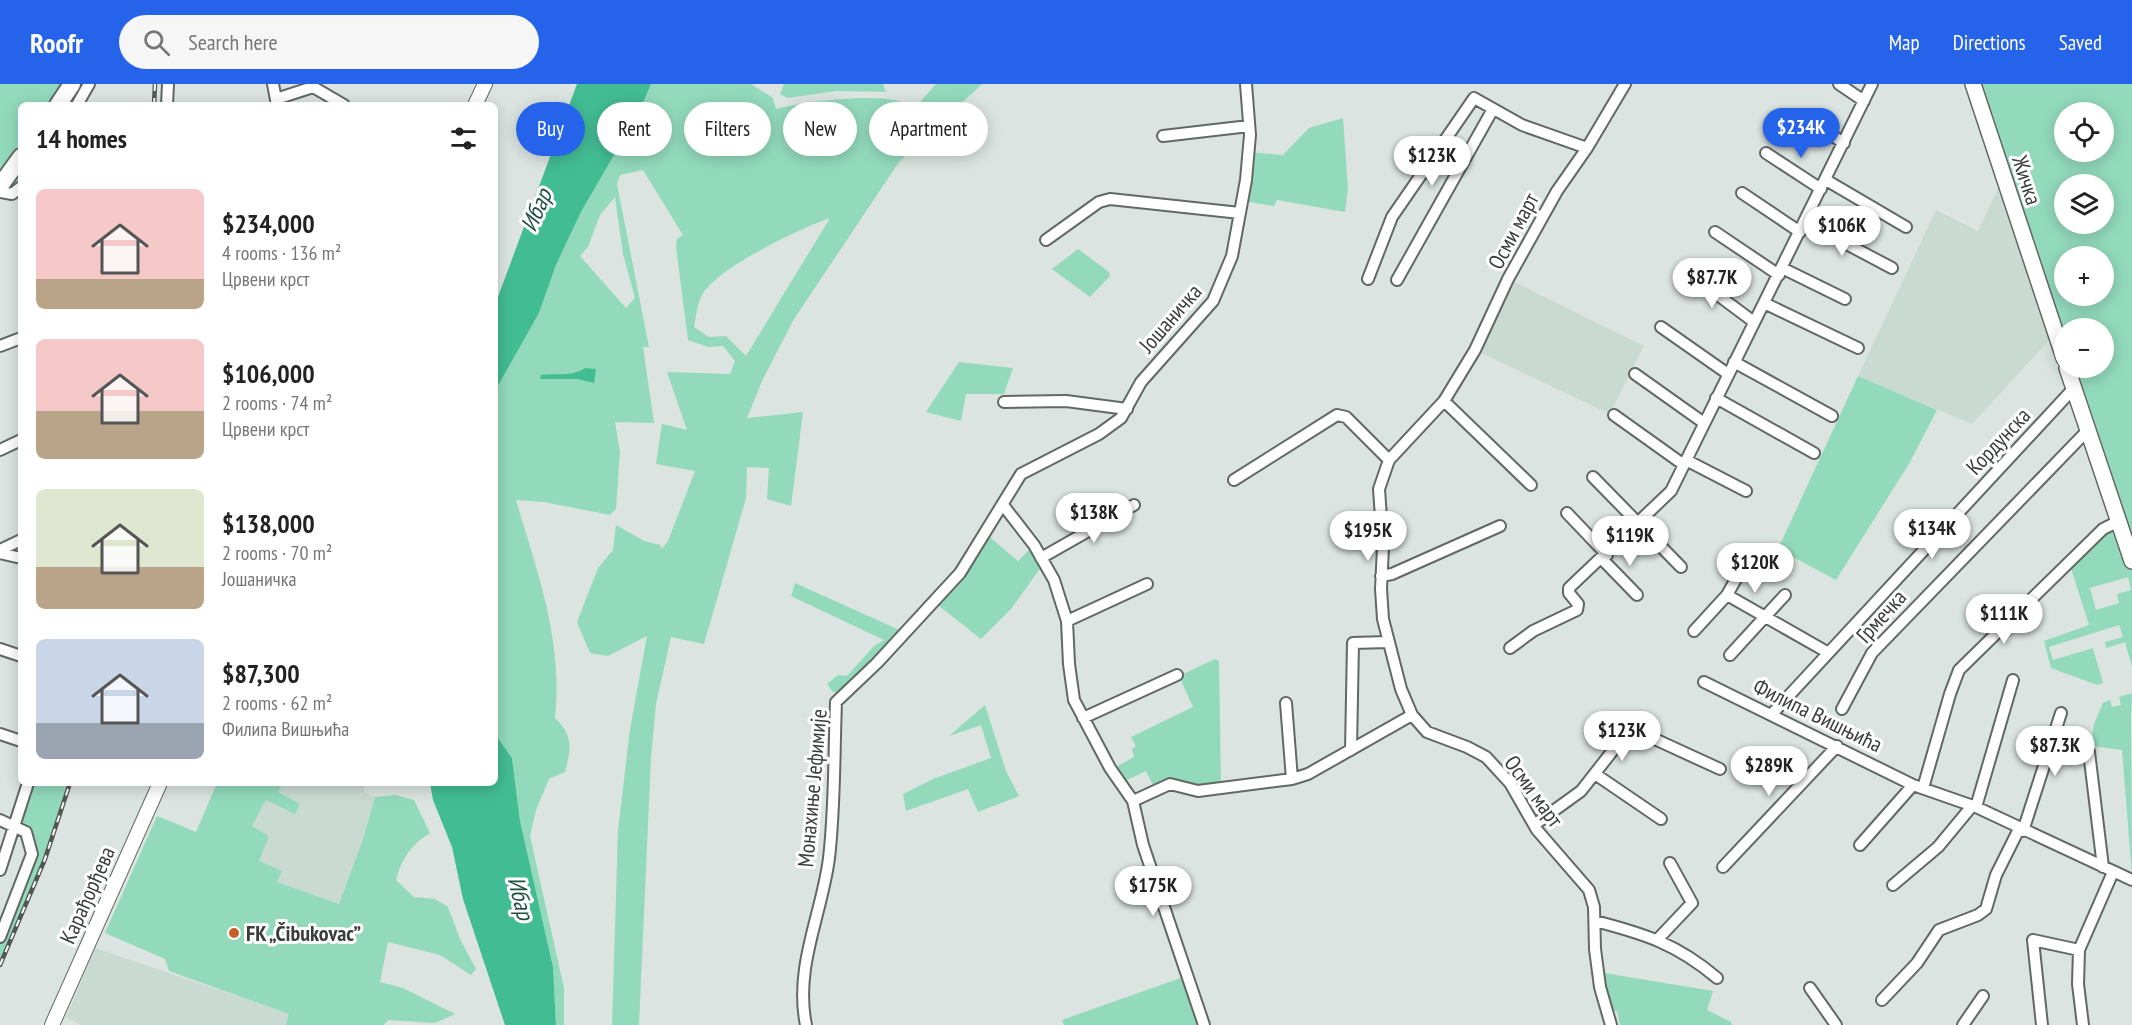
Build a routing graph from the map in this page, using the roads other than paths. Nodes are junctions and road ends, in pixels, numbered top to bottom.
1 (72, 84) edge
2 (89, 84) edge
3 (168, 84) edge
4 (273, 84) edge
5 (485, 84) edge
6 (1246, 84) edge
7 (1625, 84) edge
8 (1839, 84) edge
9 (1872, 84) edge
10 (1973, 84) edge
11 (314, 86) edge
12 (1864, 101) junction
13 (60, 102) edge
14 (79, 102) edge
15 (167, 102) edge
16 (277, 102) edge
17 (339, 102) edge
18 (476, 102) edge
19 (1493, 109) junction
20 (1799, 115) dead end
21 (1249, 126) junction
22 (1163, 136) dead end
23 (1844, 143) junction
24 (1587, 148) junction
25 (1766, 153) dead end
26 (18, 161) edge
27 (1824, 184) junction
28 (0, 186) edge
29 (18, 189) edge
30 (0, 192) edge
31 (1742, 193) dead end
32 (1240, 213) junction
33 (1803, 227) junction
34 (1906, 227) dead end
35 (1715, 232) dead end
36 (1046, 240) dead end
37 (1892, 267) dead end
38 (1780, 271) junction
39 (1686, 272) dead end
40 (1368, 279) dead end
41 (1397, 280) dead end
42 (1845, 299) dead end
43 (1764, 303) junction
44 (1755, 322) junction
45 (1661, 327) dead end
46 (2054, 328) edge
47 (18, 339) edge
48 (0, 346) edge
49 (1857, 348) dead end
50 (1734, 362) junction
51 (1635, 374) dead end
52 (1728, 374) junction
53 (2070, 378) edge
54 (2074, 388) junction
55 (1716, 398) junction
56 (1004, 402) dead end
57 (1444, 402) junction
58 (1127, 409) junction
59 (1614, 415) dead end
60 (1832, 416) dead end
61 (1704, 423) junction
62 (2088, 430) junction
63 (18, 441) edge
64 (0, 450) edge
65 (1814, 453) dead end
66 (1389, 460) junction
67 (1685, 462) junction
68 (1593, 477) dead end
69 (1234, 480) dead end
70 (1531, 484) dead end
71 (1746, 491) dead end
72 (1003, 505) junction
73 (1134, 505) dead end
74 (1567, 513) dead end
75 (2119, 521) junction
76 (1639, 525) junction
77 (1500, 526) dead end
78 (18, 542) edge
79 (0, 551) edge
80 (18, 557) edge
81 (1604, 557) junction
82 (1041, 558) junction
83 (2132, 561) edge
84 (1681, 567) dead end
85 (1741, 570) dead end
86 (1382, 576) junction
87 (1147, 584) dead end
88 (1637, 595) dead end
89 (1727, 595) junction
90 (1785, 595) dead end
91 (1765, 616) junction
92 (1067, 621) junction
93 (1694, 631) dead end
94 (1388, 642) junction
95 (1510, 648) dead end
96 (0, 649) edge
97 (1827, 652) junction
98 (18, 655) edge
99 (1731, 655) dead end
100 (1176, 675) dead end
101 (2013, 680) dead end
102 (1704, 681) dead end
103 (1286, 703) dead end
104 (1842, 709) dead end
105 (2061, 713) dead end
106 (1412, 715) junction
107 (1771, 715) junction
108 (1083, 718) junction
109 (0, 734) edge
110 (18, 740) edge
111 (1837, 746) junction
112 (1351, 750) junction
113 (2089, 752) dead end
114 (1720, 769) dead end
115 (1595, 774) junction
116 (1292, 779) junction
117 (27, 786) edge
118 (159, 786) edge
119 (1918, 786) junction
120 (1133, 801) junction
121 (1974, 807) junction
122 (1661, 819) dead end
123 (0, 820) edge
124 (13, 824) junction
125 (1534, 825) junction
126 (2021, 830) junction
127 (1860, 844) dead end
128 (1670, 863) dead end
129 (1723, 867) dead end
130 (2108, 869) junction
131 (0, 870) edge
132 (2132, 880) edge
133 (1893, 885) dead end
134 (1595, 921) junction
135 (0, 937) edge
136 (1657, 940) junction
137 (2079, 950) junction
138 (1717, 978) dead end
139 (1810, 988) dead end
140 (1983, 996) dead end
141 (1882, 1000) dead end
142 (52, 1025) edge
143 (806, 1025) edge
144 (1204, 1025) edge
145 (1611, 1025) edge
146 (1836, 1025) edge
147 (1963, 1025) edge
148 (2042, 1025) edge
149 (2083, 1025) edge

1 - 13 main road
2 - 14 street
3 - 15 street
4 - 16 street
5 - 18 street
6 - 21 street, Јошаничка
7 - 24 street, Осми март
8 - 12 street
9 - 12 street
10 - 46 main road, Жичка
11 - 16 street
11 - 17 street
12 - 23 street
19 - 24 street
19 - 40 street
19 - 41 street
20 - 23 street
21 - 22 street
21 - 32 street, Јошаничка
23 - 27 street
24 - 57 street, Осми март
25 - 27 street
26 - 28 main road
27 - 33 street
27 - 34 street
29 - 30 street
31 - 33 street
32 - 36 street
32 - 58 street, Јошаничка
33 - 37 street
33 - 38 street
35 - 38 street
38 - 42 street
38 - 43 street
39 - 44 street
43 - 44 street
43 - 49 street
44 - 50 street
45 - 52 street
47 - 48 street
50 - 52 street
50 - 60 street
51 - 61 street
52 - 55 street
53 - 54 main road
54 - 62 main road
54 - 97 street, Кордунска
55 - 61 street
55 - 65 street
56 - 58 street
57 - 66 street, Осми март
57 - 70 street
58 - 72 street, Јошаничка
59 - 67 street
61 - 67 street
62 - 75 main road
62 - 104 street, Грмечка
63 - 64 street
66 - 69 street
66 - 86 street, Осми март
67 - 71 street
67 - 76 street
68 - 76 street
72 - 82 street
72 - 143 street, Монахиње Јефимије
73 - 82 street
74 - 81 street
75 - 83 main road
75 - 119 street
76 - 81 street
76 - 84 street
77 - 86 street
78 - 79 street
79 - 80 street
81 - 88 street
81 - 95 street
82 - 92 street
85 - 89 street
86 - 94 street, Осми март
87 - 92 street
89 - 91 street
89 - 93 street
90 - 91 street
91 - 97 street
91 - 99 street
92 - 108 street
94 - 106 street, Осми март
94 - 112 street
96 - 98 street
97 - 107 street, Кордунска
100 - 108 street
101 - 121 street
102 - 107 street, Филипа Вишњића
103 - 116 street
105 - 126 street
106 - 112 street
106 - 125 street, Осми март
107 - 111 street, Филипа Вишњића
108 - 120 street
109 - 110 street
111 - 119 street, Филипа Вишњића
111 - 129 street
112 - 116 street
113 - 130 street
114 - 115 street
115 - 122 street
115 - 125 street
116 - 120 street
117 - 124 street
118 - 142 street, Карађорђева
119 - 121 street, Филипа Вишњића
119 - 127 street
120 - 144 street
121 - 126 street, Филипа Вишњића
121 - 133 street
123 - 124 street
124 - 131 street
124 - 135 street
125 - 134 street, Осми март
126 - 130 street, Филипа Вишњића
126 - 141 street
128 - 136 street
130 - 132 street, Филипа Вишњића
130 - 137 street
134 - 136 street
134 - 145 street, Осми март
136 - 138 street
137 - 148 street
137 - 149 street
139 - 146 street
140 - 147 street

